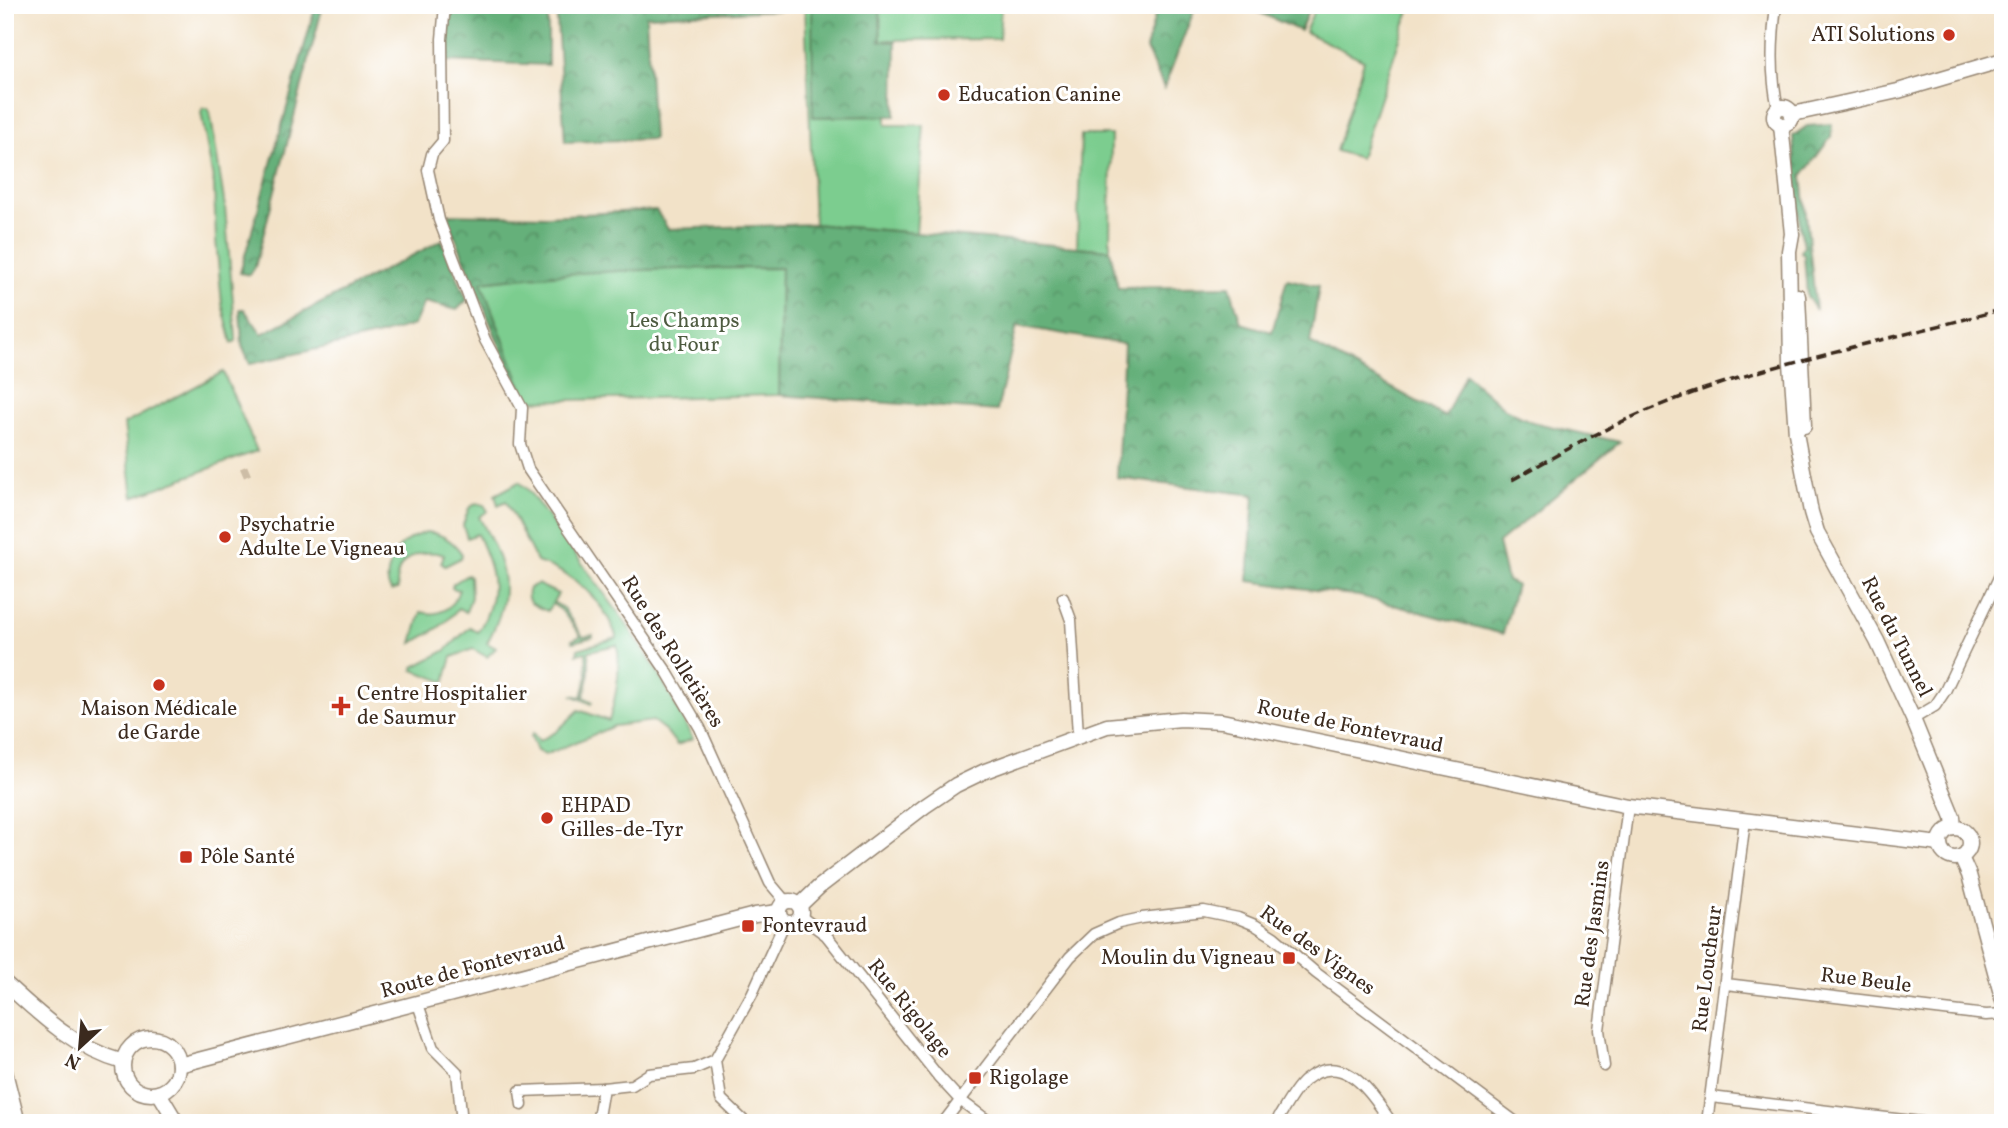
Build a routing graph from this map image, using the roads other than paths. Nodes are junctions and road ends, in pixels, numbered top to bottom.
1 (445, 5) edge
2 (1776, 5) edge
3 (2003, 60) edge
4 (1778, 108) junction
5 (1793, 114) junction
6 (1781, 125) junction
7 (2003, 569) edge
8 (1063, 598) dead end
9 (1913, 719) junction
10 (1078, 735) junction
11 (1628, 806) junction
12 (1745, 820) junction
13 (1954, 828) junction
14 (1940, 844) junction
15 (1961, 857) junction
16 (789, 912) junction
17 (5, 984) edge
18 (1726, 984) junction
19 (2003, 1002) edge
20 (418, 1004) junction
21 (2003, 1014) edge
22 (715, 1060) junction
23 (123, 1062) junction
24 (5, 1064) edge
25 (179, 1065) junction
26 (1604, 1066) dead end
27 (603, 1088) junction
28 (159, 1093) junction
29 (1711, 1097) junction
30 (960, 1100) junction
31 (522, 1105) dead end
32 (20, 1123) edge
33 (177, 1123) edge
34 (462, 1123) edge
35 (597, 1123) edge
36 (746, 1123) edge
37 (943, 1123) edge
38 (991, 1123) edge
39 (1277, 1123) edge
40 (1392, 1123) edge
41 (1517, 1123) edge
42 (1707, 1123) edge
43 (1930, 1123) edge

1 - 16 street, Rue des Rolletières
2 - 4 street
3 - 5 street
4 - 5 street
4 - 6 street
5 - 6 street
6 - 9 street, Rue du Tunnel
7 - 9 street
8 - 10 street
9 - 13 street, Rue du Tunnel
10 - 11 street, Route de Fontevraud
10 - 16 street, Route de Fontevraud
11 - 12 street, Route de Fontevraud
11 - 26 street, Rue des Jasmins
12 - 14 street, Route de Fontevraud
12 - 18 street, Rue Loucheur
13 - 14 street
13 - 15 street
14 - 15 street
15 - 19 street
16 - 20 street, Route de Fontevraud
16 - 22 street
16 - 30 street, Rue Rigolage
17 - 23 street
18 - 21 street, Rue Beule
18 - 29 street, Rue Loucheur
20 - 25 street, Route de Fontevraud
20 - 34 street
22 - 27 street
22 - 36 street
23 - 25 street
23 - 28 street
24 - 32 street
25 - 28 street
27 - 31 street
27 - 35 street
28 - 33 street
29 - 42 street, Rue Loucheur
29 - 43 street
30 - 37 street, Rue des Vignes
30 - 38 street, Rue Rigolage
30 - 41 street, Rue des Vignes
39 - 40 street

